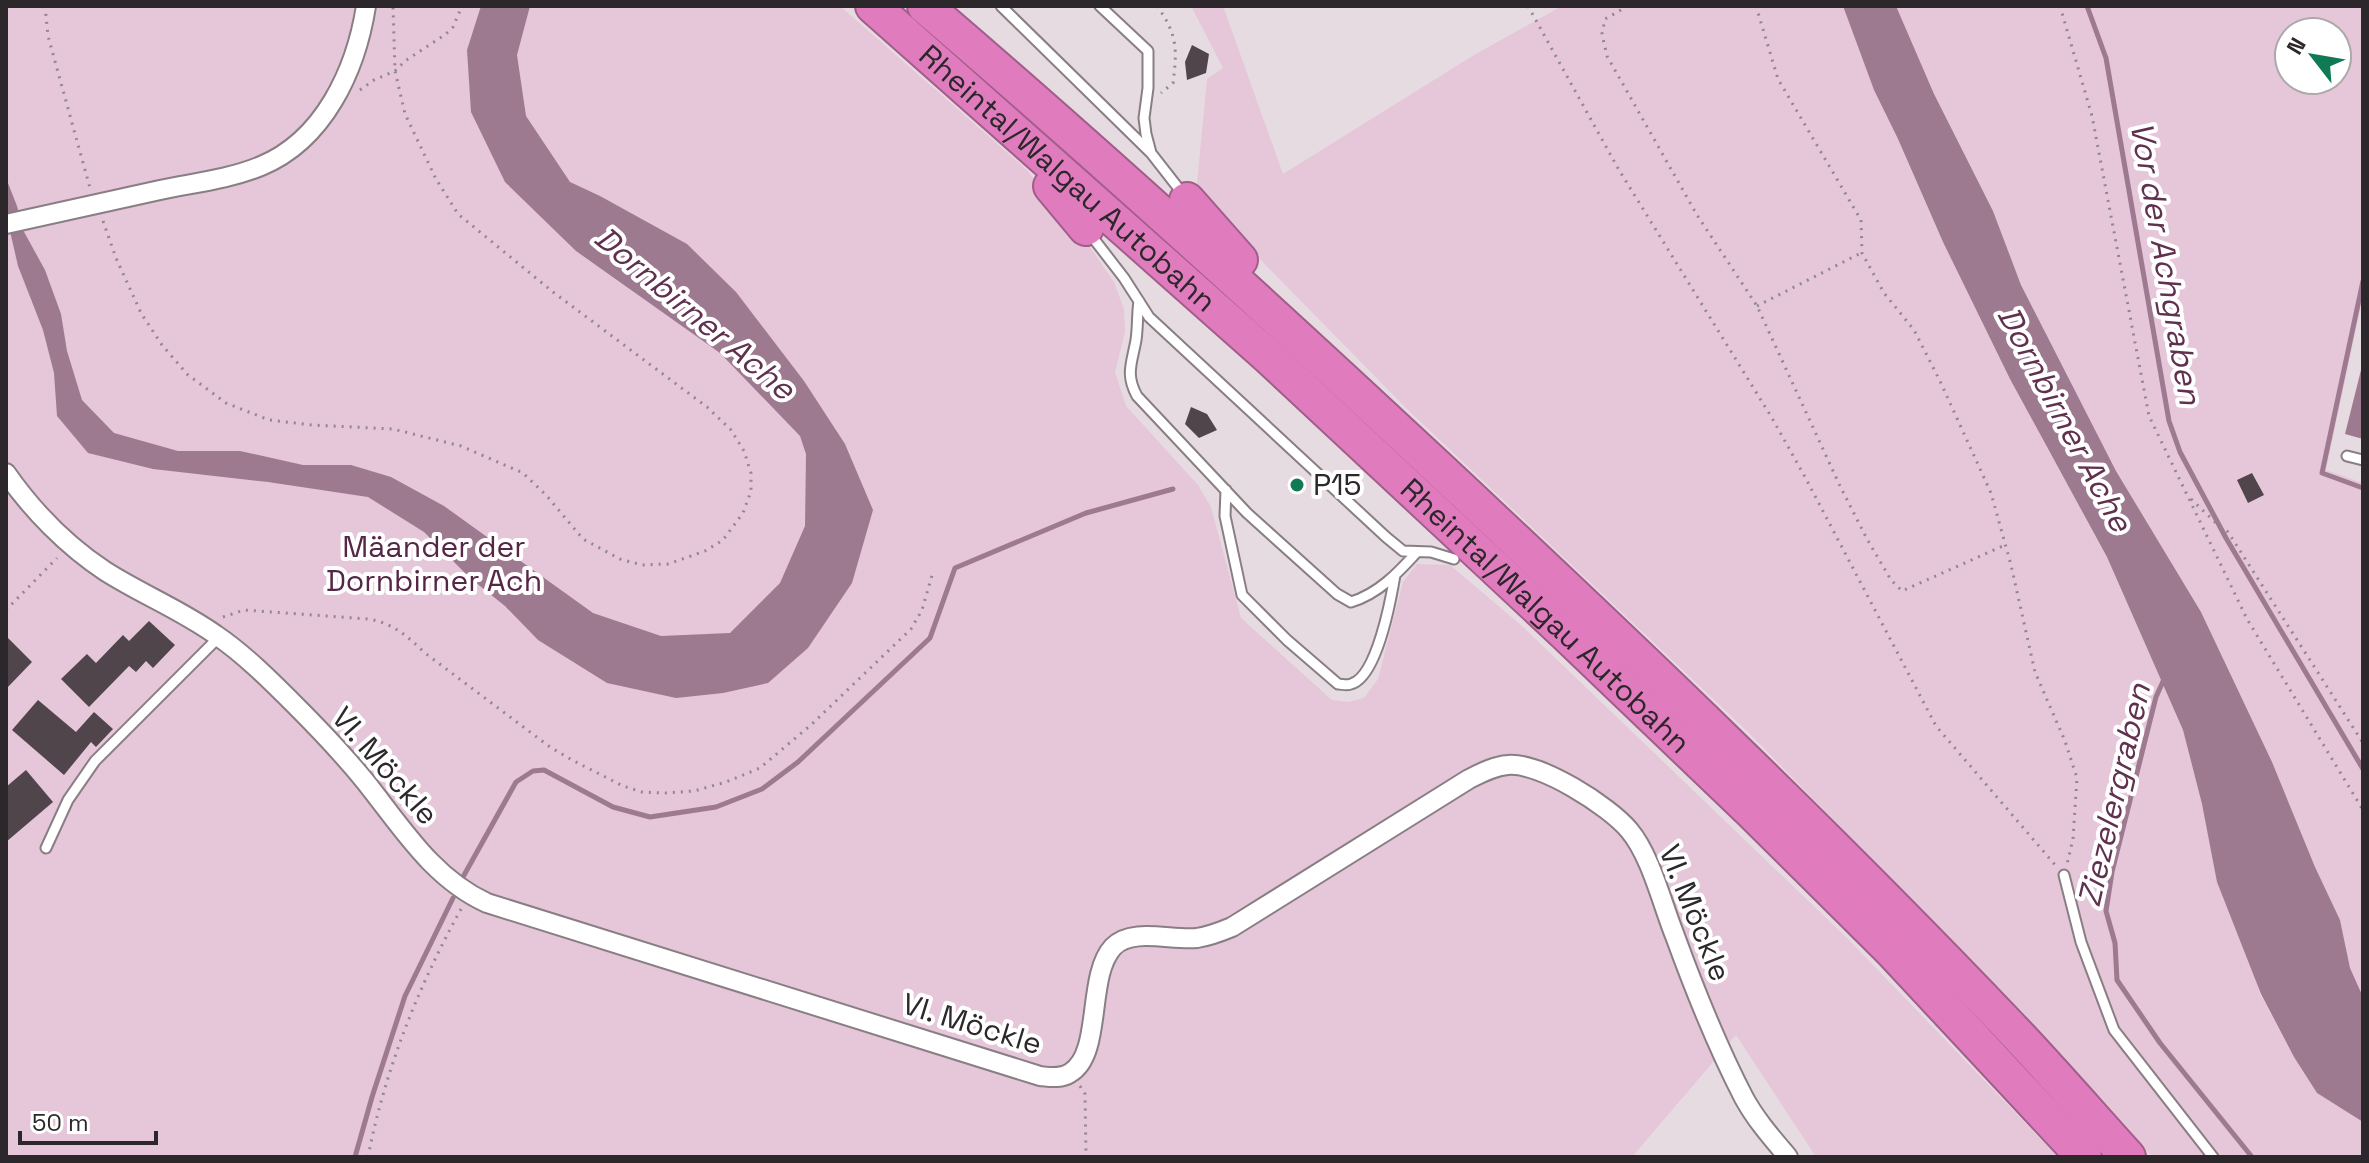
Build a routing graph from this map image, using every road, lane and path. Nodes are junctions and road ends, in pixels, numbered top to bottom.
1 (45, 6) edge
2 (366, 6) edge
3 (393, 6) edge
4 (462, 6) edge
5 (873, 6) edge
6 (925, 6) edge
7 (1001, 6) edge
8 (1100, 6) edge
9 (1157, 6) edge
10 (1528, 6) edge
11 (1628, 6) edge
12 (1756, 6) edge
13 (2060, 6) edge
14 (395, 71) junction
15 (1147, 96) junction
16 (976, 97) junction
17 (325, 113) junction
18 (1151, 153) junction
19 (1187, 200) joint
20 (87, 205) junction
21 (6, 224) edge
22 (1086, 228) joint
23 (1862, 253) junction
24 (1139, 301) junction
25 (1757, 306) junction
26 (1308, 347) junction
27 (2347, 456) dead end
28 (2363, 460) edge
29 (6, 473) edge
30 (1226, 490) junction
31 (2187, 495) junction
32 (71, 544) junction
33 (2005, 545) junction
34 (1417, 552) junction
35 (1454, 559) joint
36 (933, 572) dead end
37 (1395, 575) junction
38 (6, 610) edge
39 (214, 633) junction
40 (1565, 633) junction
41 (2363, 743) edge
42 (2363, 810) edge
43 (46, 848) dead end
44 (2064, 875) junction
45 (469, 895) junction
46 (1072, 1073) junction
47 (368, 1157) edge
48 (1086, 1157) edge
49 (1788, 1157) edge
50 (2084, 1157) edge
51 (2128, 1157) edge
52 (2213, 1157) edge

1 - 20 path
2 - 17 street
3 - 14 path
4 - 14 path
5 - 16 highway, Rheintal/Walgau Autobahn
6 - 26 highway, Rheintal/Walgau Autobahn
7 - 18 lane
8 - 15 lane
9 - 15 path
10 - 44 path
11 - 25 path
12 - 23 path
13 - 31 path
14 - 17 path
14 - 20 path
15 - 18 lane
16 - 22 highway
16 - 40 highway, Rheintal/Walgau Autobahn
17 - 20 street
18 - 19 lane
19 - 26 highway
20 - 21 street
22 - 24 lane
23 - 25 path
23 - 33 path
24 - 30 lane
24 - 34 lane
25 - 33 path
26 - 51 highway, Rheintal/Walgau Autobahn
27 - 28 lane
29 - 32 street, VI. Möckle
30 - 37 lane
30 - 37 lane
31 - 41 path
31 - 42 path
32 - 38 path
32 - 39 street, VI. Möckle
33 - 44 path
34 - 35 lane
34 - 37 lane
35 - 40 highway
36 - 39 path
39 - 43 lane
39 - 45 street, VI. Möckle
40 - 50 highway, Rheintal/Walgau Autobahn
44 - 52 lane
45 - 46 street, VI. Möckle
45 - 47 path
46 - 48 path
46 - 49 street, VI. Möckle

